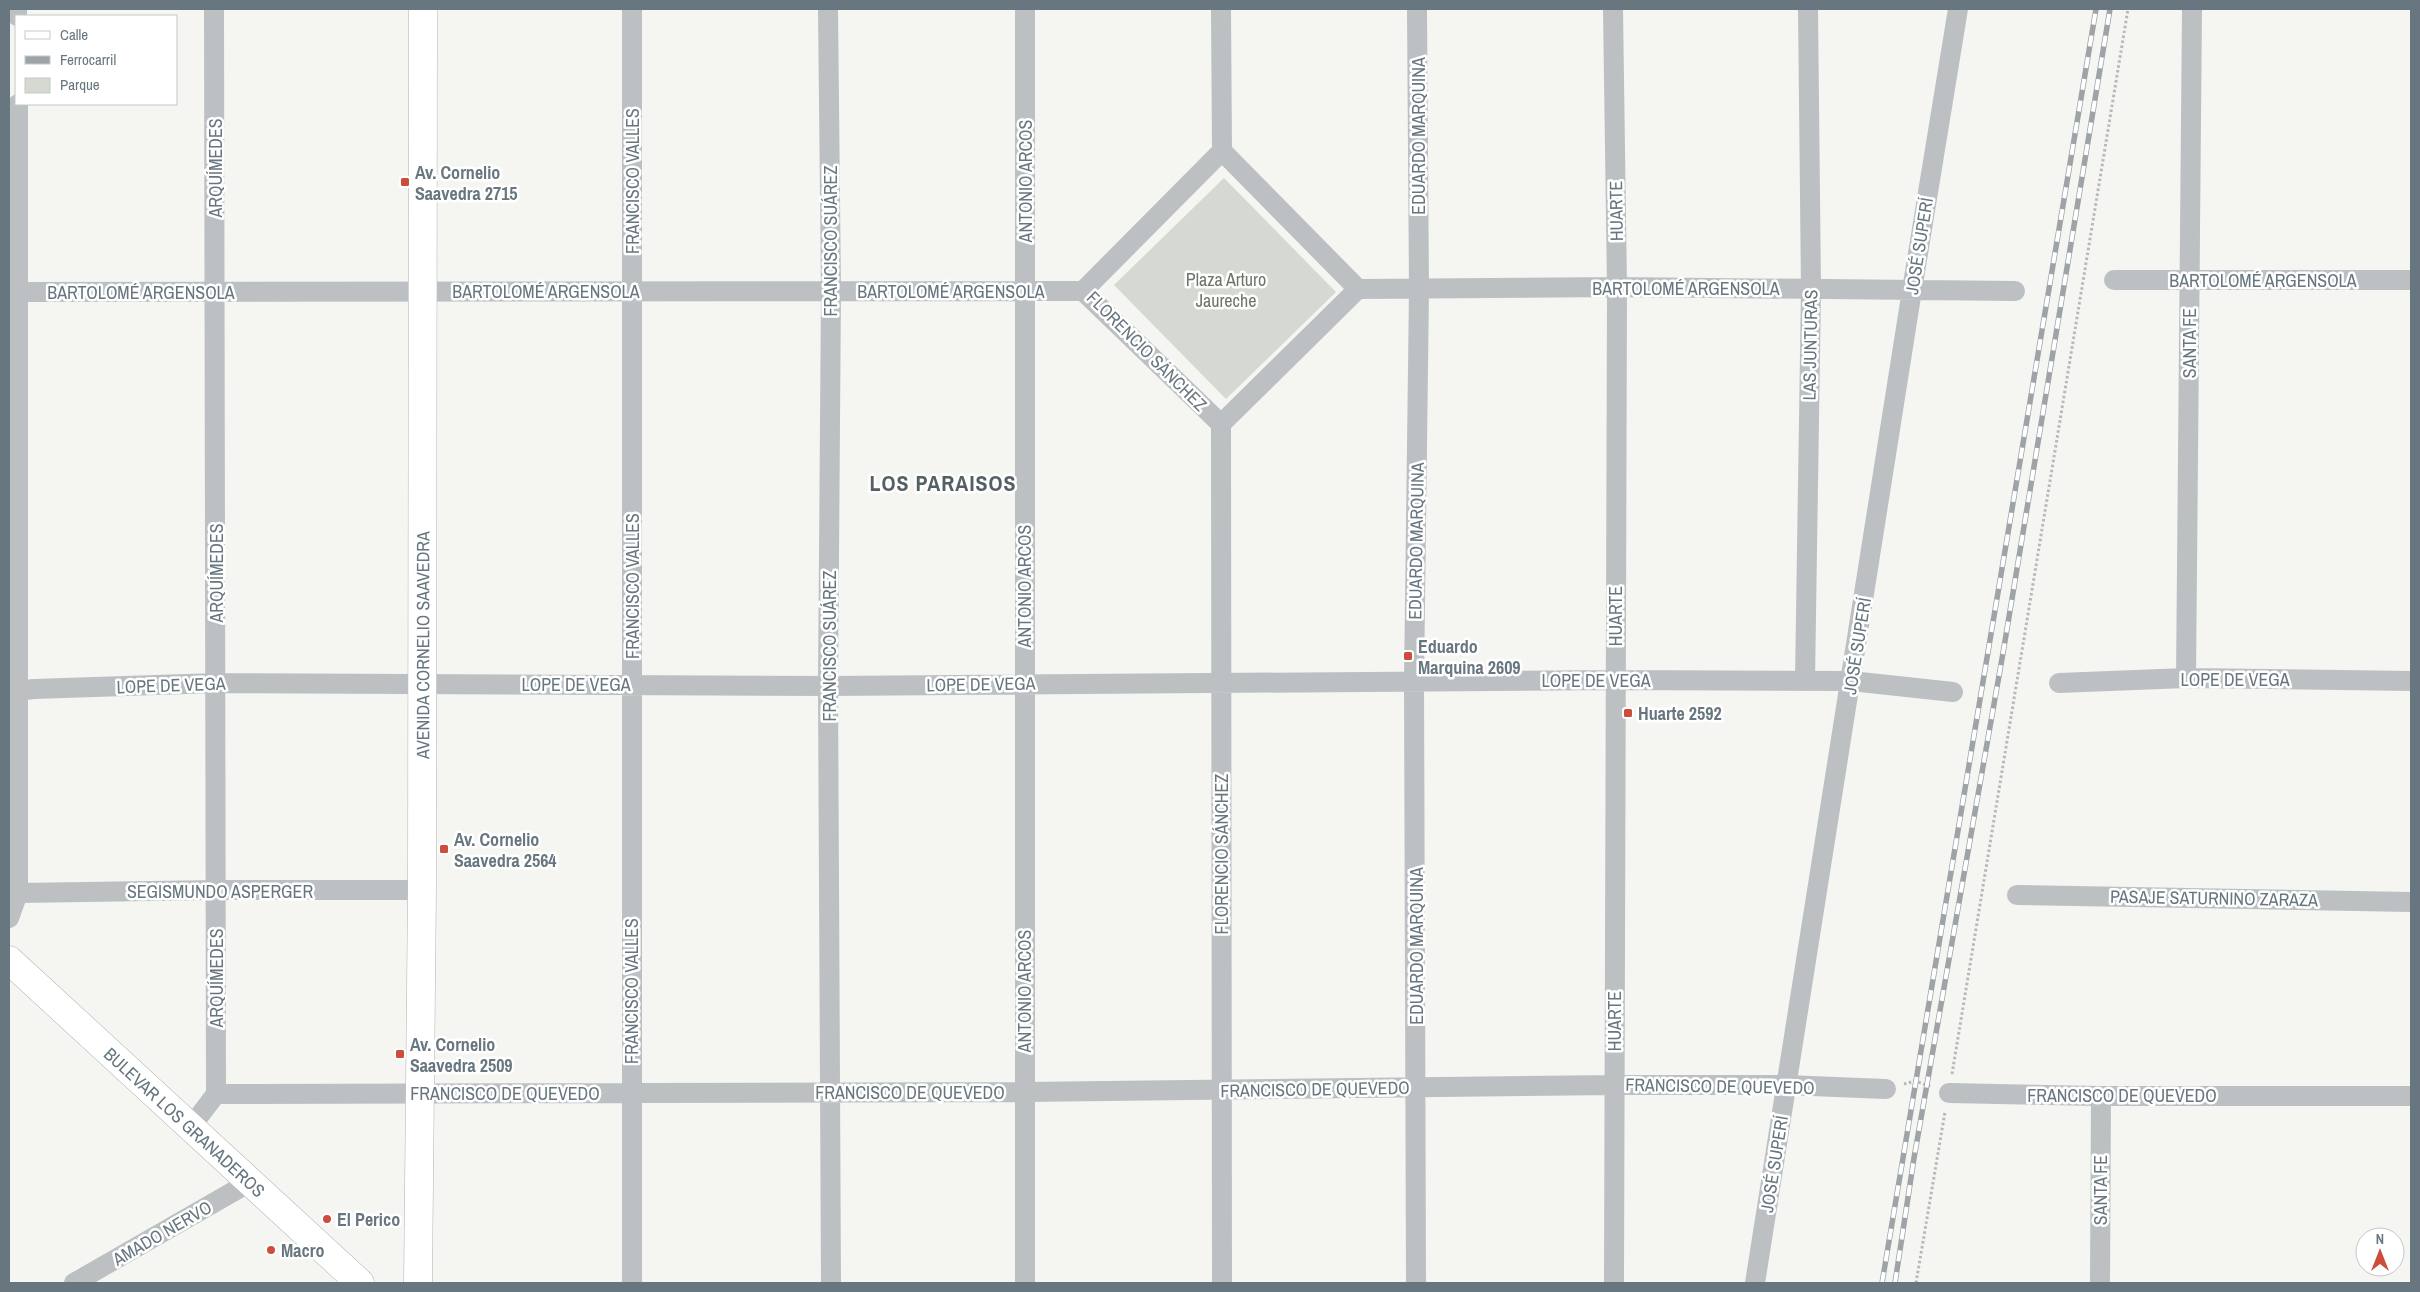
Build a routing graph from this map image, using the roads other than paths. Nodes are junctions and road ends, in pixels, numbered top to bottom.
1 (214, 9) edge
2 (423, 9) edge
3 (632, 9) edge
4 (828, 9) edge
5 (1025, 9) edge
6 (1221, 9) edge
7 (1417, 9) edge
8 (1613, 9) edge
9 (1808, 9) edge
10 (1958, 9) edge
11 (2192, 9) edge
12 (18, 105) edge
13 (1222, 151) junction
14 (2114, 280) dead end
15 (2189, 280) junction
16 (2411, 280) edge
17 (1617, 287) junction
18 (1811, 288) junction
19 (1358, 289) junction
20 (1419, 290) junction
21 (1912, 290) junction
22 (422, 291) junction
23 (632, 291) junction
24 (831, 291) junction
25 (1083, 291) junction
26 (2015, 291) dead end
27 (14, 292) edge
28 (216, 292) junction
29 (1024, 292) junction
30 (1221, 424) junction
31 (2186, 678) junction
32 (1414, 680) junction
33 (1615, 680) junction
34 (1805, 681) junction
35 (1851, 681) junction
36 (2411, 681) edge
37 (216, 683) junction
38 (1024, 683) junction
39 (1221, 683) junction
40 (421, 684) junction
41 (632, 684) junction
42 (2058, 684) dead end
43 (828, 686) junction
44 (13, 692) edge
45 (1953, 692) dead end
46 (217, 890) junction
47 (422, 890) junction
48 (18, 893) junction
49 (2017, 895) dead end
50 (2411, 902) edge
51 (9, 918) edge
52 (9, 960) edge
53 (1614, 1085) junction
54 (1786, 1085) junction
55 (1417, 1088) junction
56 (1221, 1090) junction
57 (1886, 1090) road end
58 (419, 1092) junction
59 (1025, 1092) junction
60 (631, 1093) junction
61 (830, 1093) junction
62 (1949, 1093) road end
63 (216, 1094) junction
64 (2101, 1096) junction
65 (2411, 1096) edge
66 (190, 1128) junction
67 (250, 1182) junction
68 (74, 1283) edge
69 (360, 1283) edge
70 (418, 1283) edge
71 (632, 1283) edge
72 (831, 1283) edge
73 (1025, 1283) edge
74 (1222, 1283) edge
75 (1416, 1283) edge
76 (1614, 1283) edge
77 (1755, 1283) edge
78 (2100, 1283) edge

1 - 28 street, ARQUÍMEDES
2 - 22 main road, AVENIDA CORNELIO SAAVEDRA
3 - 23 street, FRANCISCO VALLES
4 - 24 street, FRANCISCO SUÁREZ
5 - 29 street, ANTONIO ARCOS
6 - 13 street
7 - 20 street, EDUARDO MARQUINA
8 - 17 street, HUARTE
9 - 18 street, LAS JUNTURAS
10 - 21 street, JOSÉ SUPERÍ
11 - 15 street, SANTA FE
12 - 27 street
13 - 19 street
13 - 25 street, FLORENCIO SÁNCHEZ
14 - 15 street, BARTOLOMÉ ARGENSOLA
15 - 16 street, BARTOLOMÉ ARGENSOLA
15 - 31 street, SANTA FE
17 - 18 street, BARTOLOMÉ ARGENSOLA
17 - 20 street, BARTOLOMÉ ARGENSOLA
17 - 33 street, HUARTE
18 - 21 street, BARTOLOMÉ ARGENSOLA
18 - 34 street, LAS JUNTURAS
19 - 20 street, BARTOLOMÉ ARGENSOLA
19 - 30 street, FLORENCIO SÁNCHEZ
20 - 32 street, EDUARDO MARQUINA
21 - 26 street, BARTOLOMÉ ARGENSOLA
21 - 35 street, JOSÉ SUPERÍ
22 - 23 street, BARTOLOMÉ ARGENSOLA
22 - 28 street, BARTOLOMÉ ARGENSOLA
22 - 40 main road, AVENIDA CORNELIO SAAVEDRA
23 - 24 street, BARTOLOMÉ ARGENSOLA
23 - 41 street, FRANCISCO VALLES
24 - 29 street, BARTOLOMÉ ARGENSOLA
24 - 43 street, FRANCISCO SUÁREZ
25 - 29 street, BARTOLOMÉ ARGENSOLA
25 - 30 street, FLORENCIO SÁNCHEZ
27 - 28 street, BARTOLOMÉ ARGENSOLA
27 - 44 street
28 - 37 street, ARQUÍMEDES
29 - 38 street, ANTONIO ARCOS
30 - 39 street, FLORENCIO SÁNCHEZ
31 - 36 street, LOPE DE VEGA
31 - 42 street, LOPE DE VEGA
32 - 33 street, LOPE DE VEGA
32 - 39 street, LOPE DE VEGA
32 - 55 street, EDUARDO MARQUINA
33 - 34 street, LOPE DE VEGA
33 - 53 street, HUARTE
34 - 35 street, LOPE DE VEGA
35 - 45 street, LOPE DE VEGA
35 - 54 street, JOSÉ SUPERÍ
37 - 40 street, LOPE DE VEGA
37 - 44 street, LOPE DE VEGA
37 - 46 street, ARQUÍMEDES
38 - 39 street, LOPE DE VEGA
38 - 43 street, LOPE DE VEGA
38 - 59 street, ANTONIO ARCOS
39 - 56 street, FLORENCIO SÁNCHEZ
40 - 41 street, LOPE DE VEGA
40 - 47 main road, AVENIDA CORNELIO SAAVEDRA
41 - 43 street, LOPE DE VEGA
41 - 60 street, FRANCISCO VALLES
43 - 61 street, FRANCISCO SUÁREZ
44 - 48 street
46 - 47 street, SEGISMUNDO ASPERGER
46 - 48 street, SEGISMUNDO ASPERGER
46 - 63 street, ARQUÍMEDES
47 - 58 main road, AVENIDA CORNELIO SAAVEDRA
48 - 51 street
49 - 50 street, PASAJE SATURNINO ZARAZA
52 - 66 main road, BULEVAR LOS GRANADEROS
53 - 54 street, FRANCISCO DE QUEVEDO
53 - 55 street, FRANCISCO DE QUEVEDO
53 - 76 street, HUARTE
54 - 57 street, FRANCISCO DE QUEVEDO
54 - 77 street, JOSÉ SUPERÍ
55 - 56 street, FRANCISCO DE QUEVEDO
55 - 75 street, EDUARDO MARQUINA
56 - 59 street, FRANCISCO DE QUEVEDO
56 - 74 street, FLORENCIO SÁNCHEZ
58 - 60 street, FRANCISCO DE QUEVEDO
58 - 63 street, FRANCISCO DE QUEVEDO
58 - 70 main road, AVENIDA CORNELIO SAAVEDRA
59 - 61 street, FRANCISCO DE QUEVEDO
59 - 73 street, ANTONIO ARCOS
60 - 61 street, FRANCISCO DE QUEVEDO
60 - 71 street, FRANCISCO VALLES
61 - 72 street, FRANCISCO SUÁREZ
62 - 64 street, FRANCISCO DE QUEVEDO
63 - 66 street
64 - 65 street, FRANCISCO DE QUEVEDO
64 - 78 street, SANTA FE
66 - 67 main road, BULEVAR LOS GRANADEROS
67 - 68 street, AMADO NERVO
67 - 69 main road, BULEVAR LOS GRANADEROS

